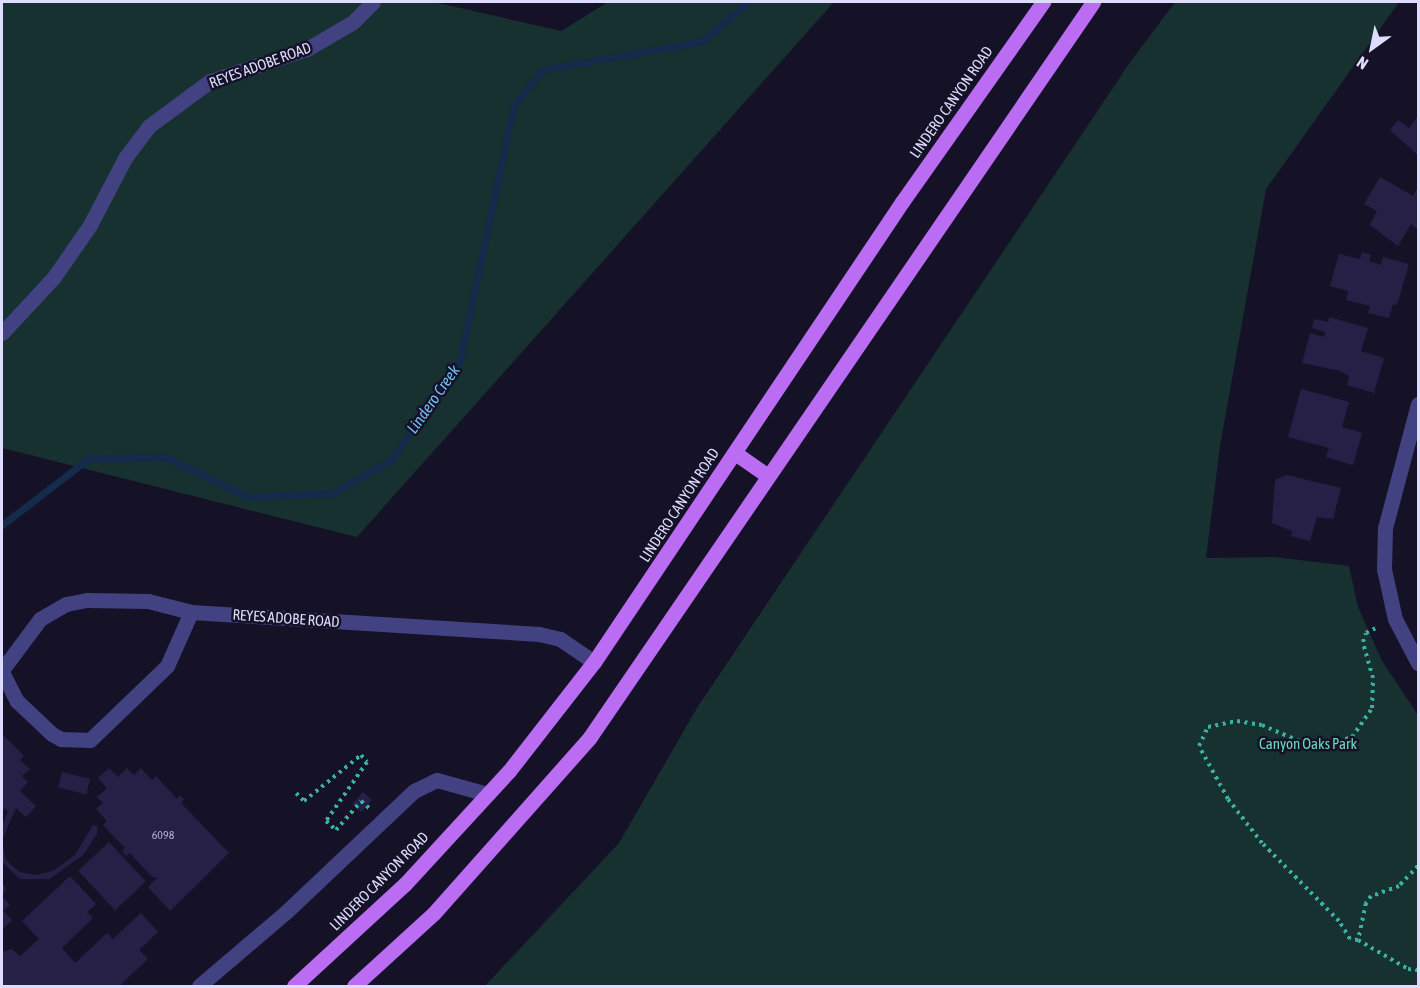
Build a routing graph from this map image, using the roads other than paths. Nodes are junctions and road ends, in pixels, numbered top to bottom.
1 (373, 2) edge
2 (1043, 2) edge
3 (1093, 2) edge
4 (2, 333) edge
5 (1419, 404) edge
6 (735, 453) junction
7 (768, 476) junction
8 (191, 612) junction
9 (594, 662) junction
10 (1419, 663) edge
11 (2, 671) edge
12 (487, 794) junction
13 (198, 987) edge
14 (294, 987) edge
15 (354, 987) edge

1 - 4 street, REYES ADOBE ROAD
2 - 6 main road, LINDERO CANYON ROAD
3 - 7 main road
5 - 10 street
6 - 7 main road
6 - 9 main road, LINDERO CANYON ROAD
7 - 15 main road
8 - 9 street, REYES ADOBE ROAD
8 - 11 street, REYES ADOBE ROAD
8 - 11 street
9 - 12 main road, LINDERO CANYON ROAD
12 - 13 street
12 - 14 main road, LINDERO CANYON ROAD

